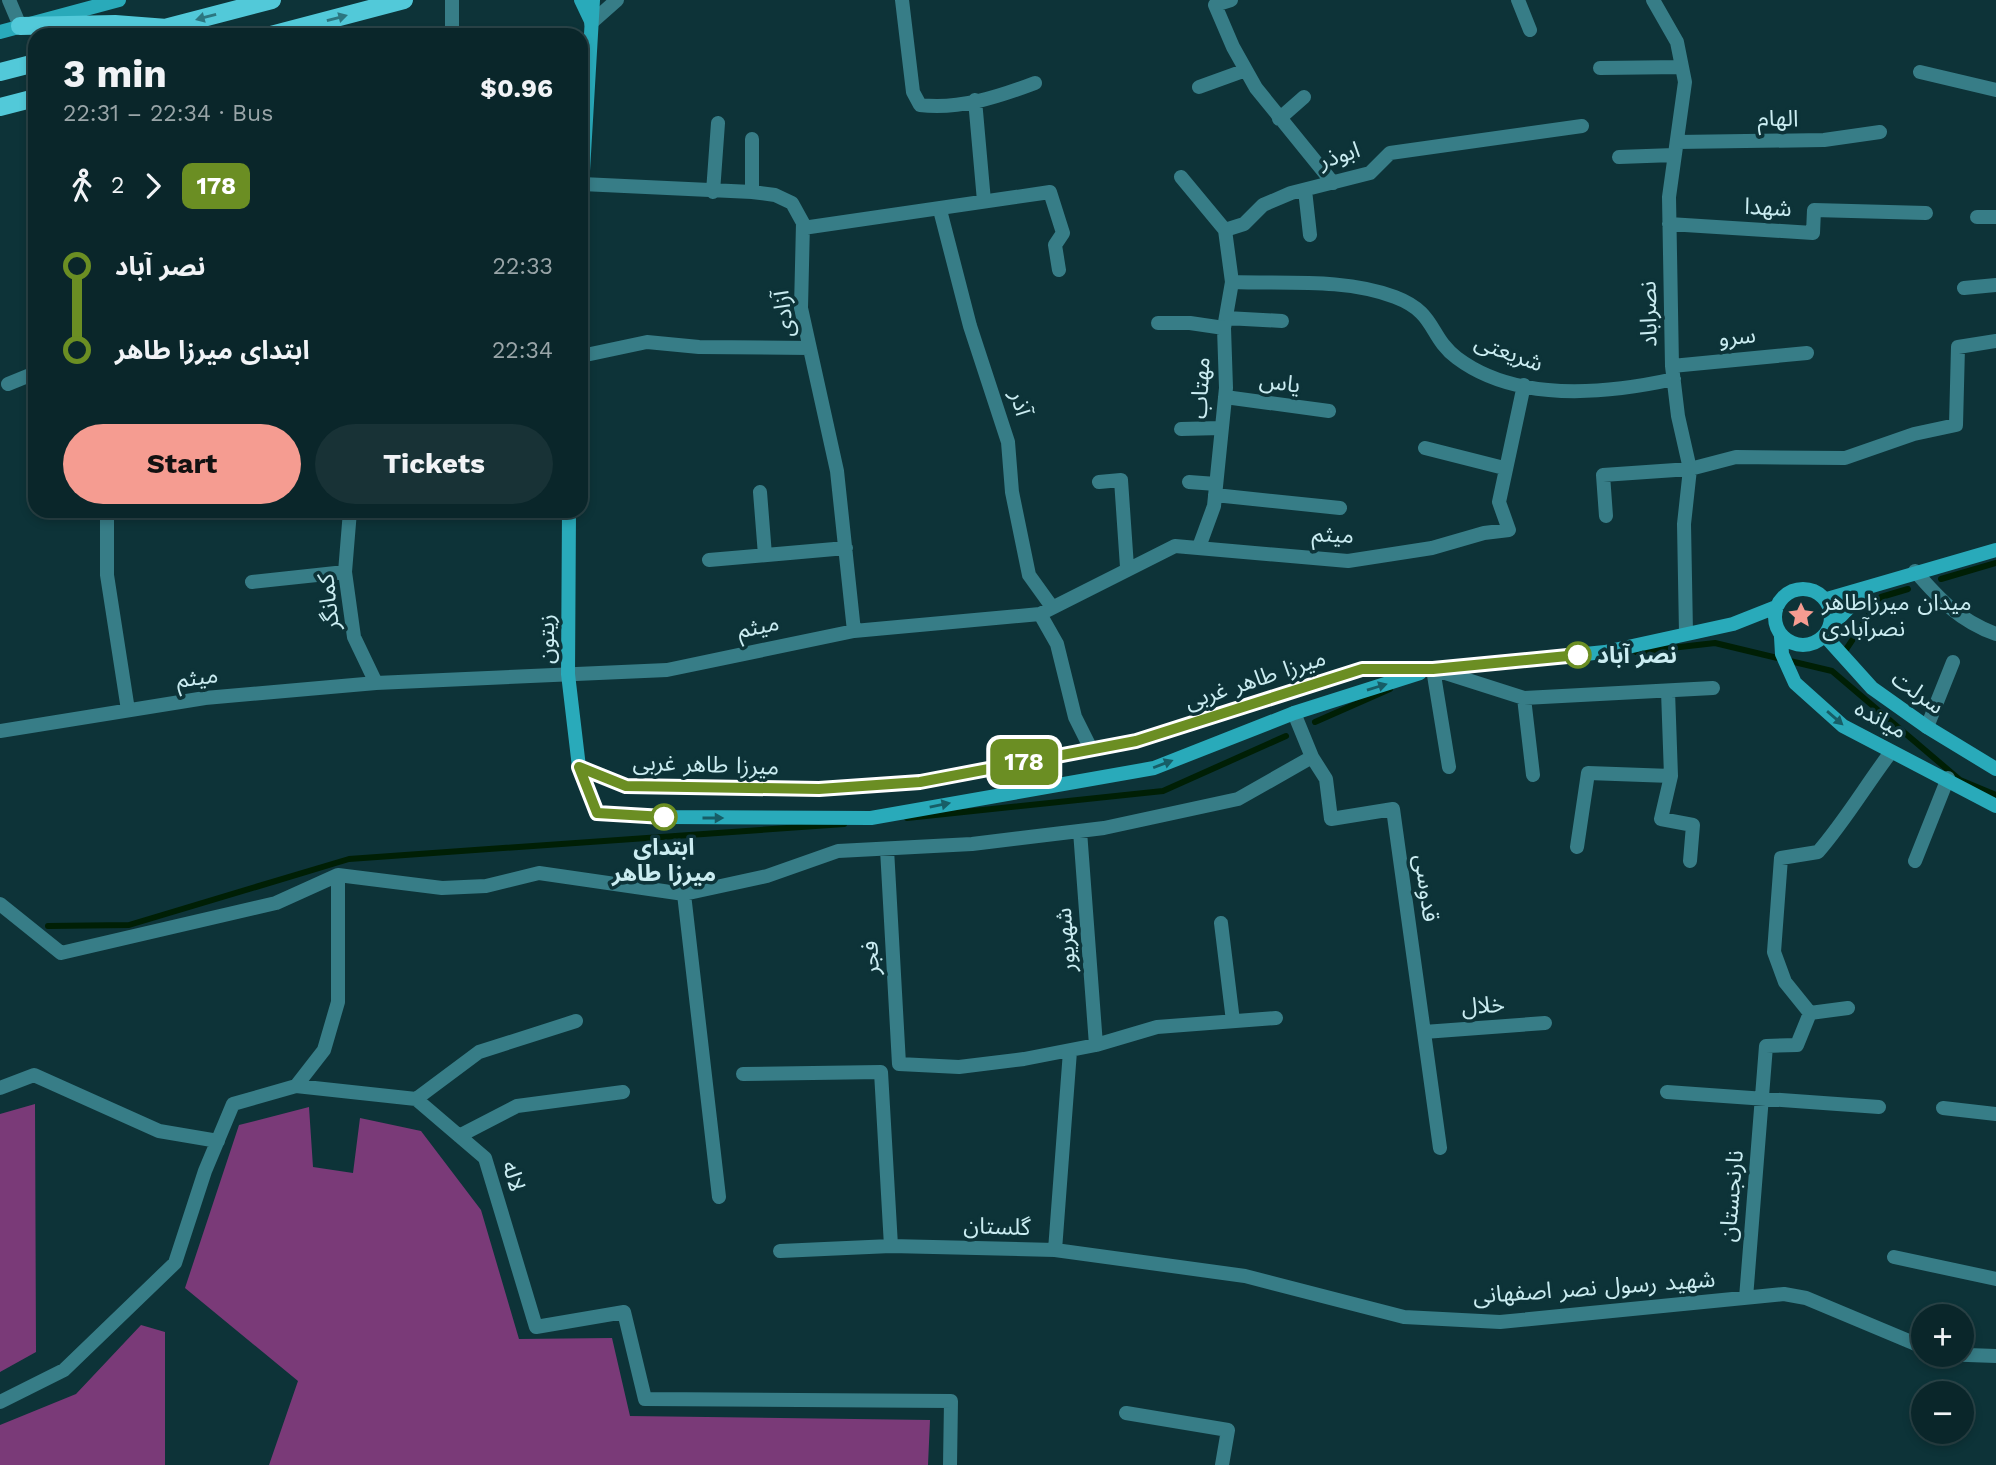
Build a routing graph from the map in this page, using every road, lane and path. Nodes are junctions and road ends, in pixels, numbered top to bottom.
1 (9, 0) edge
2 (119, 0) edge
3 (272, 0) edge
4 (404, 0) edge
5 (452, 0) edge
6 (581, 0) edge
7 (593, 0) edge
8 (617, 0) edge
9 (902, 0) edge
10 (1231, 0) edge
11 (1518, 0) edge
12 (1653, 0) edge
13 (591, 23) junction
14 (20, 26) junction
15 (166, 28) joint
16 (298, 28) edge
17 (452, 28) edge
18 (1530, 30) dead end
19 (0, 32) edge
20 (28, 65) edge
21 (1682, 66) junction
22 (1600, 68) dead end
23 (1246, 70) junction
24 (0, 72) edge
25 (1920, 72) dead end
26 (588, 83) edge
27 (1035, 83) dead end
28 (1199, 87) dead end
29 (1996, 90) edge
30 (1304, 97) dead end
31 (28, 99) edge
32 (975, 100) junction
33 (0, 107) edge
34 (1279, 119) junction
35 (718, 123) dead end
36 (1582, 126) dead end
37 (1880, 132) dead end
38 (752, 139) dead end
39 (1676, 149) junction
40 (1619, 157) dead end
41 (1181, 177) dead end
42 (1333, 183) junction
43 (588, 184) edge
44 (1306, 190) junction
45 (713, 192) junction
46 (752, 192) junction
47 (984, 201) junction
48 (940, 210) junction
49 (1926, 213) dead end
50 (1977, 217) dead end
51 (1996, 217) edge
52 (1669, 224) junction
53 (803, 228) junction
54 (1225, 230) junction
55 (1310, 235) dead end
56 (1059, 270) dead end
57 (1232, 282) junction
58 (1996, 285) edge
59 (1964, 288) dead end
60 (1282, 321) dead end
61 (1157, 323) dead end
62 (1225, 323) junction
63 (1996, 341) edge
64 (810, 348) junction
65 (1807, 353) dead end
66 (588, 355) edge
67 (1673, 373) junction
68 (28, 376) edge
69 (8, 384) dead end
70 (1524, 385) junction
71 (1225, 397) junction
72 (1329, 411) dead end
73 (1221, 428) junction
74 (1181, 429) dead end
75 (1425, 448) dead end
76 (1504, 468) junction
77 (1690, 469) junction
78 (1099, 482) dead end
79 (1189, 482) dead end
80 (1216, 489) junction
81 (760, 492) dead end
82 (1340, 508) dead end
83 (1606, 516) dead end
84 (107, 518) edge
85 (349, 518) edge
86 (569, 518) edge
87 (1199, 547) junction
88 (846, 548) junction
89 (1996, 550) edge
90 (765, 555) junction
91 (709, 560) dead end
92 (1127, 568) junction
93 (1915, 571) junction
94 (345, 572) junction
95 (252, 582) dead end
96 (1868, 588) junction
97 (1827, 599) junction
98 (1776, 607) junction
99 (1046, 610) junction
100 (1733, 624) junction
101 (1778, 630) junction
102 (854, 631) junction
103 (1829, 631) junction
104 (1686, 634) junction
105 (1996, 634) edge
106 (1953, 662) dead end
107 (1433, 669) junction
108 (568, 674) junction
109 (376, 683) junction
110 (1713, 688) dead end
111 (1668, 691) junction
112 (1524, 698) junction
113 (128, 710) junction
114 (1294, 713) junction
115 (1927, 727) junction
116 (0, 732) edge
117 (1091, 749) junction
118 (1891, 752) junction
119 (1312, 757) junction
120 (579, 767) junction
121 (1449, 767) dead end
122 (1996, 769) edge
123 (1533, 775) dead end
124 (1671, 776) junction
125 (1948, 778) junction
126 (1996, 806) edge
127 (1080, 831) junction
128 (1577, 847) dead end
129 (887, 849) junction
130 (1690, 861) dead end
131 (1915, 861) dead end
132 (338, 875) junction
133 (684, 894) junction
134 (0, 904) edge
135 (1221, 923) dead end
136 (1848, 1007) dead end
137 (1810, 1013) junction
138 (1276, 1018) dead end
139 (576, 1021) dead end
140 (1233, 1021) junction
141 (1545, 1023) dead end
142 (1424, 1032) junction
143 (1096, 1045) junction
144 (1070, 1051) junction
145 (743, 1074) dead end
146 (296, 1086) junction
147 (0, 1088) edge
148 (623, 1092) dead end
149 (1667, 1092) dead end
150 (1762, 1097) junction
151 (416, 1099) junction
152 (1879, 1107) dead end
153 (1943, 1108) dead end
154 (1996, 1114) edge
155 (459, 1136) junction
156 (218, 1141) junction
157 (1440, 1148) dead end
158 (719, 1197) dead end
159 (891, 1246) junction
160 (1055, 1250) junction
161 (780, 1251) dead end
162 (1894, 1257) dead end
163 (1996, 1279) edge
164 (1746, 1298) junction
165 (1911, 1343) edge
166 (1974, 1355) edge
167 (1996, 1356) edge
168 (0, 1402) edge
169 (1126, 1413) dead end
170 (950, 1465) edge
171 (1222, 1465) edge

1 - 14 street
2 - 14 main road
3 -> 15 main road
16 -> 4 main road
5 - 17 street
6 - 13 main road
7 - 13 main road
8 - 13 street
9 - 32 street
10 - 23 street
11 - 18 street
12 - 21 street, نصراباد
13 - 26 main road
14 - 15 main road
14 - 19 main road
20 - 24 main road
21 - 22 street
21 - 39 street, نصراباد
23 - 28 street
23 - 34 street
25 - 29 street
27 - 32 street
30 - 34 street
31 - 33 main road
32 - 47 street
34 - 42 street
35 - 45 street
36 - 42 street, ابوذر
37 - 39 street, الهام
38 - 46 street
39 - 40 street, الهام
39 - 52 street, نصراباد
41 - 54 street
42 - 44 street, ابوذر
43 - 45 street
44 - 54 street, ابوذر
44 - 55 street
45 - 46 street
46 - 53 street
47 - 48 street
47 - 56 street
48 - 53 street
48 - 99 street, آذر
49 - 52 street, شهدا
50 - 51 street
52 - 67 street, نصراباد
53 - 64 street, آزادی
54 - 57 street, مهتاب
57 - 62 street, مهتاب
57 - 70 street, شریعتی
58 - 59 street
60 - 62 street
61 - 62 street
62 - 71 street, مهتاب
63 - 77 street
64 - 66 street
64 - 88 street, آزادی
65 - 67 street, سرو
67 - 70 street, شریعتی
67 - 77 street, نصراباد
68 - 69 street
70 - 76 street
71 - 72 street, یاس
71 - 73 street, مهتاب
73 - 74 street
73 - 80 street, مهتاب
75 - 76 street
76 - 87 street, میثم
77 - 83 street
77 - 104 street, نصراباد
78 - 92 street
79 - 80 street
80 - 82 street
80 - 87 street, مهتاب
81 - 90 street
84 - 113 street
85 - 94 street, کمانگر
86 - 108 main road, زیتون
87 - 92 street, میثم
88 - 90 street
88 - 102 street, آزادی
89 - 93 main road, میرزا طاهر غربی
90 - 91 street
92 - 99 street, میثم
93 - 96 main road, میرزا طاهر غربی
93 - 105 street
94 - 95 street
94 - 109 street, کمانگر
96 - 97 main road, میرزا طاهر غربی
96 - 103 main road, میرزا طاهر غربی
97 - 98 main road, میرزا طاهر غربی
97 - 103 main road
98 - 100 main road, میرزا طاهر غربی
98 - 101 main road
99 - 102 street, میثم
99 - 117 street, آذر
100 - 101 main road, میرزا طاهر غربی
100 - 104 main road, میرزا طاهر غربی
101 - 103 main road, میرزا طاهر غربی
101 -> 118 main road, میانده
102 - 108 street, میثم
103 - 115 main road, سرلت
104 - 107 main road, میرزا طاهر غربی
106 - 115 street
107 - 112 street
114 -> 107 main road, میرزا طاهر غربی
107 - 117 main road, میرزا طاهر غربی
107 - 121 street
108 - 109 street, میثم
108 - 120 main road, زیتون
109 - 113 street, میثم
110 - 111 street
111 - 112 street
111 - 124 street
112 - 123 street
113 - 116 street, میثم
114 - 119 street, قدوسی
120 -> 114 main road, میرزا طاهر غربی
115 - 122 main road, سرلت
117 - 120 main road, میرزا طاهر غربی
118 - 125 main road, میانده
118 - 137 street
119 - 127 street
119 - 142 street, قدوسی
124 - 128 street
124 - 130 street
125 - 126 main road, میانده
125 - 131 street
127 - 129 street
127 - 143 street, شهریور
129 - 133 street
129 - 144 street, فجر
132 - 133 street
132 - 134 street
132 - 146 street
133 - 158 street
135 - 140 street
136 - 137 street
137 - 150 street, نارنجستان
138 - 140 street
139 - 151 street
140 - 143 street
141 - 142 street, خلال
142 - 157 street, قدوسی
143 - 144 street
144 - 160 street, گلستان
145 - 159 street
146 - 151 street
146 - 156 street
147 - 156 street
148 - 155 street
149 - 150 street
150 - 152 street
150 - 164 street, نارنجستان
151 - 155 street, لاله
153 - 154 street
155 - 170 street, لاله
156 - 168 street
159 - 160 street, گلستان
159 - 161 street, گلستان
160 - 164 street, شهید رسول نصر اصفهانی
162 - 163 street
164 - 165 street, شهید رسول نصر اصفهانی
166 - 167 street
169 - 171 street

